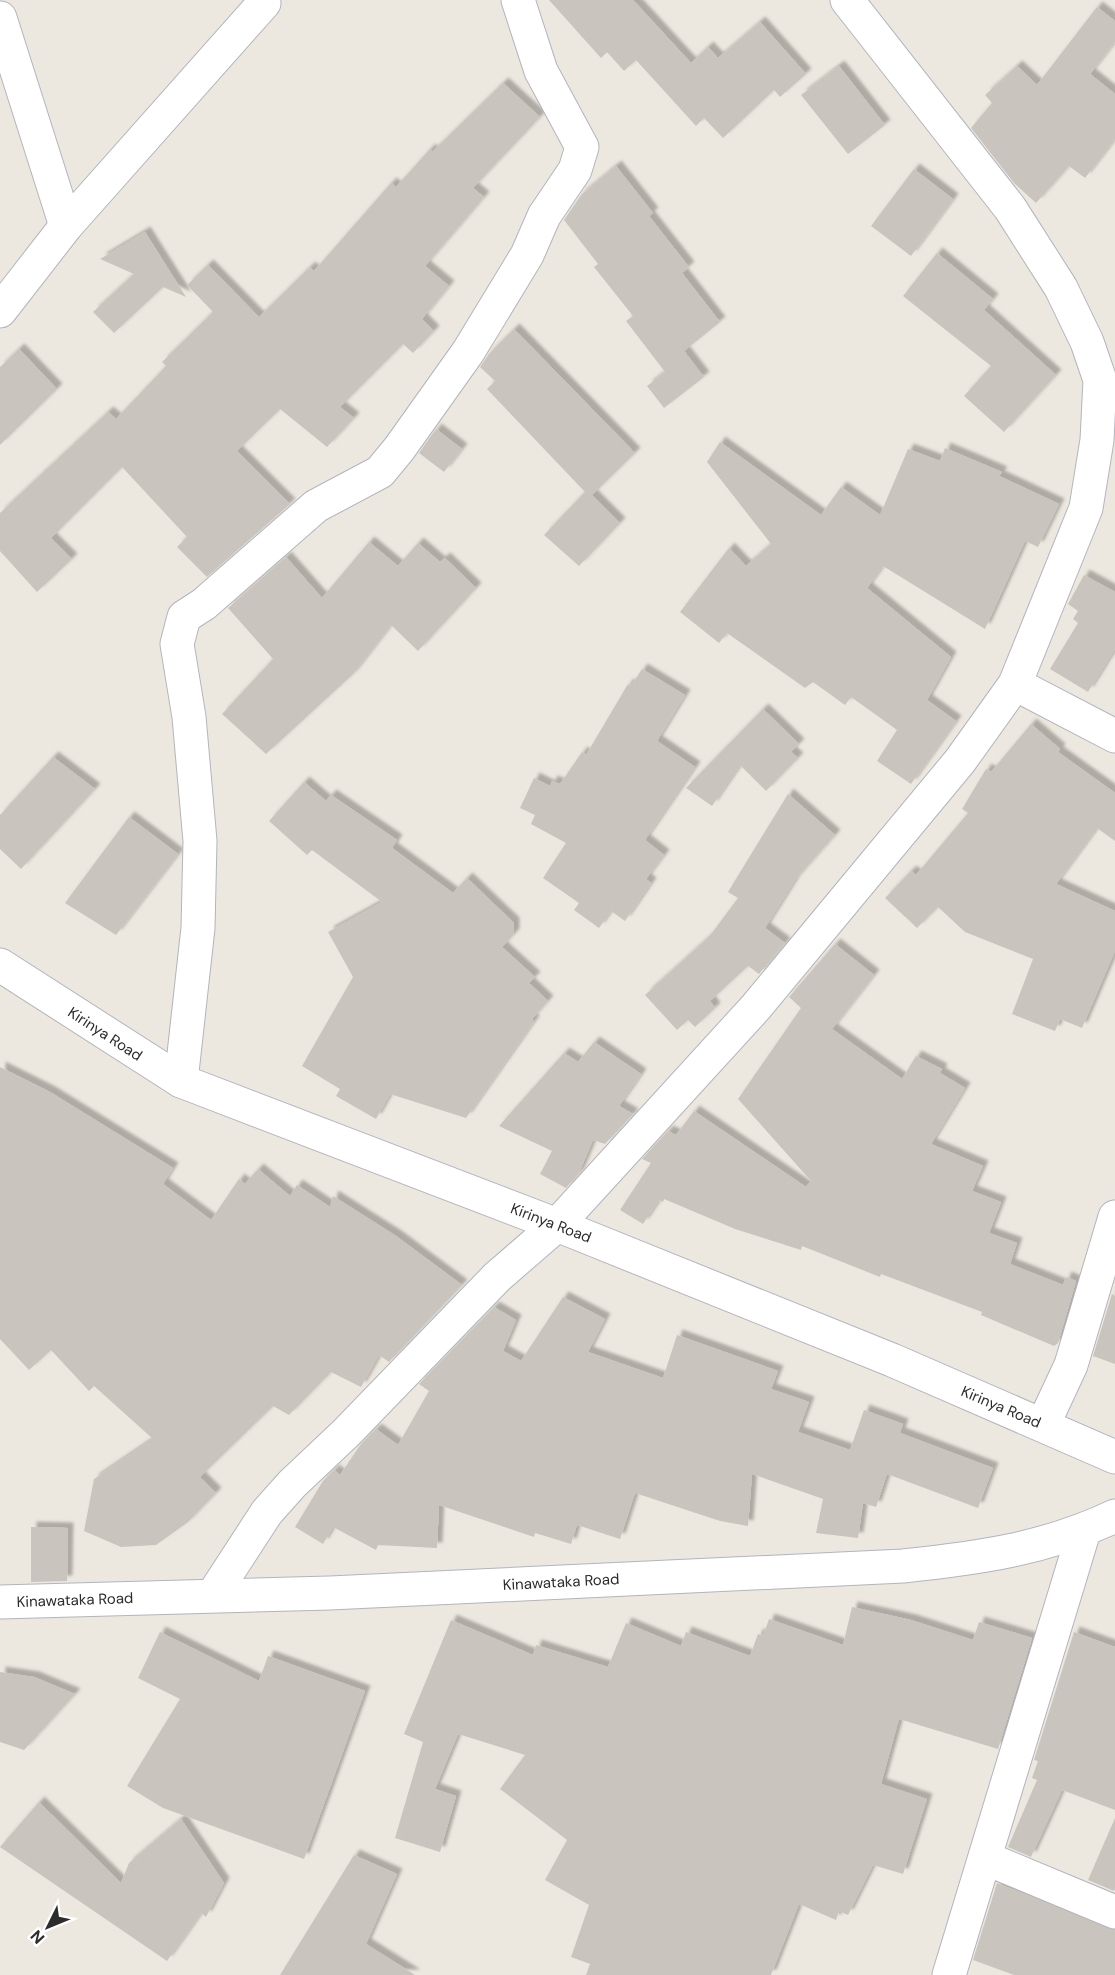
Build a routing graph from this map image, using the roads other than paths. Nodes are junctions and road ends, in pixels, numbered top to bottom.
1 (518, 0) edge
2 (847, 0) edge
3 (264, 3) dead end
4 (0, 18) edge
5 (66, 226) junction
6 (0, 311) edge
7 (1108, 373) edge
8 (1015, 684) junction
9 (1115, 736) edge
10 (0, 965) edge
11 (181, 1081) junction
12 (1115, 1217) edge
13 (557, 1225) junction
14 (1043, 1425) junction
15 (1115, 1457) edge
16 (1115, 1516) edge
17 (1084, 1531) junction
18 (213, 1595) junction
19 (0, 1602) edge
20 (986, 1858) junction
21 (1115, 1912) edge
22 (957, 1972) edge

1 - 11 street
2 - 7 street
3 - 5 street
4 - 5 street
5 - 6 street
7 - 8 street
8 - 9 street
8 - 13 street
10 - 11 street, Kirinya Road
11 - 13 street, Kirinya Road
12 - 14 street
13 - 14 street, Kirinya Road
13 - 18 street
14 - 15 street, Kirinya Road
16 - 17 street, Kinawataka Road
17 - 18 street, Kinawataka Road
17 - 20 street
18 - 19 street, Kinawataka Road
20 - 21 street
20 - 22 street

